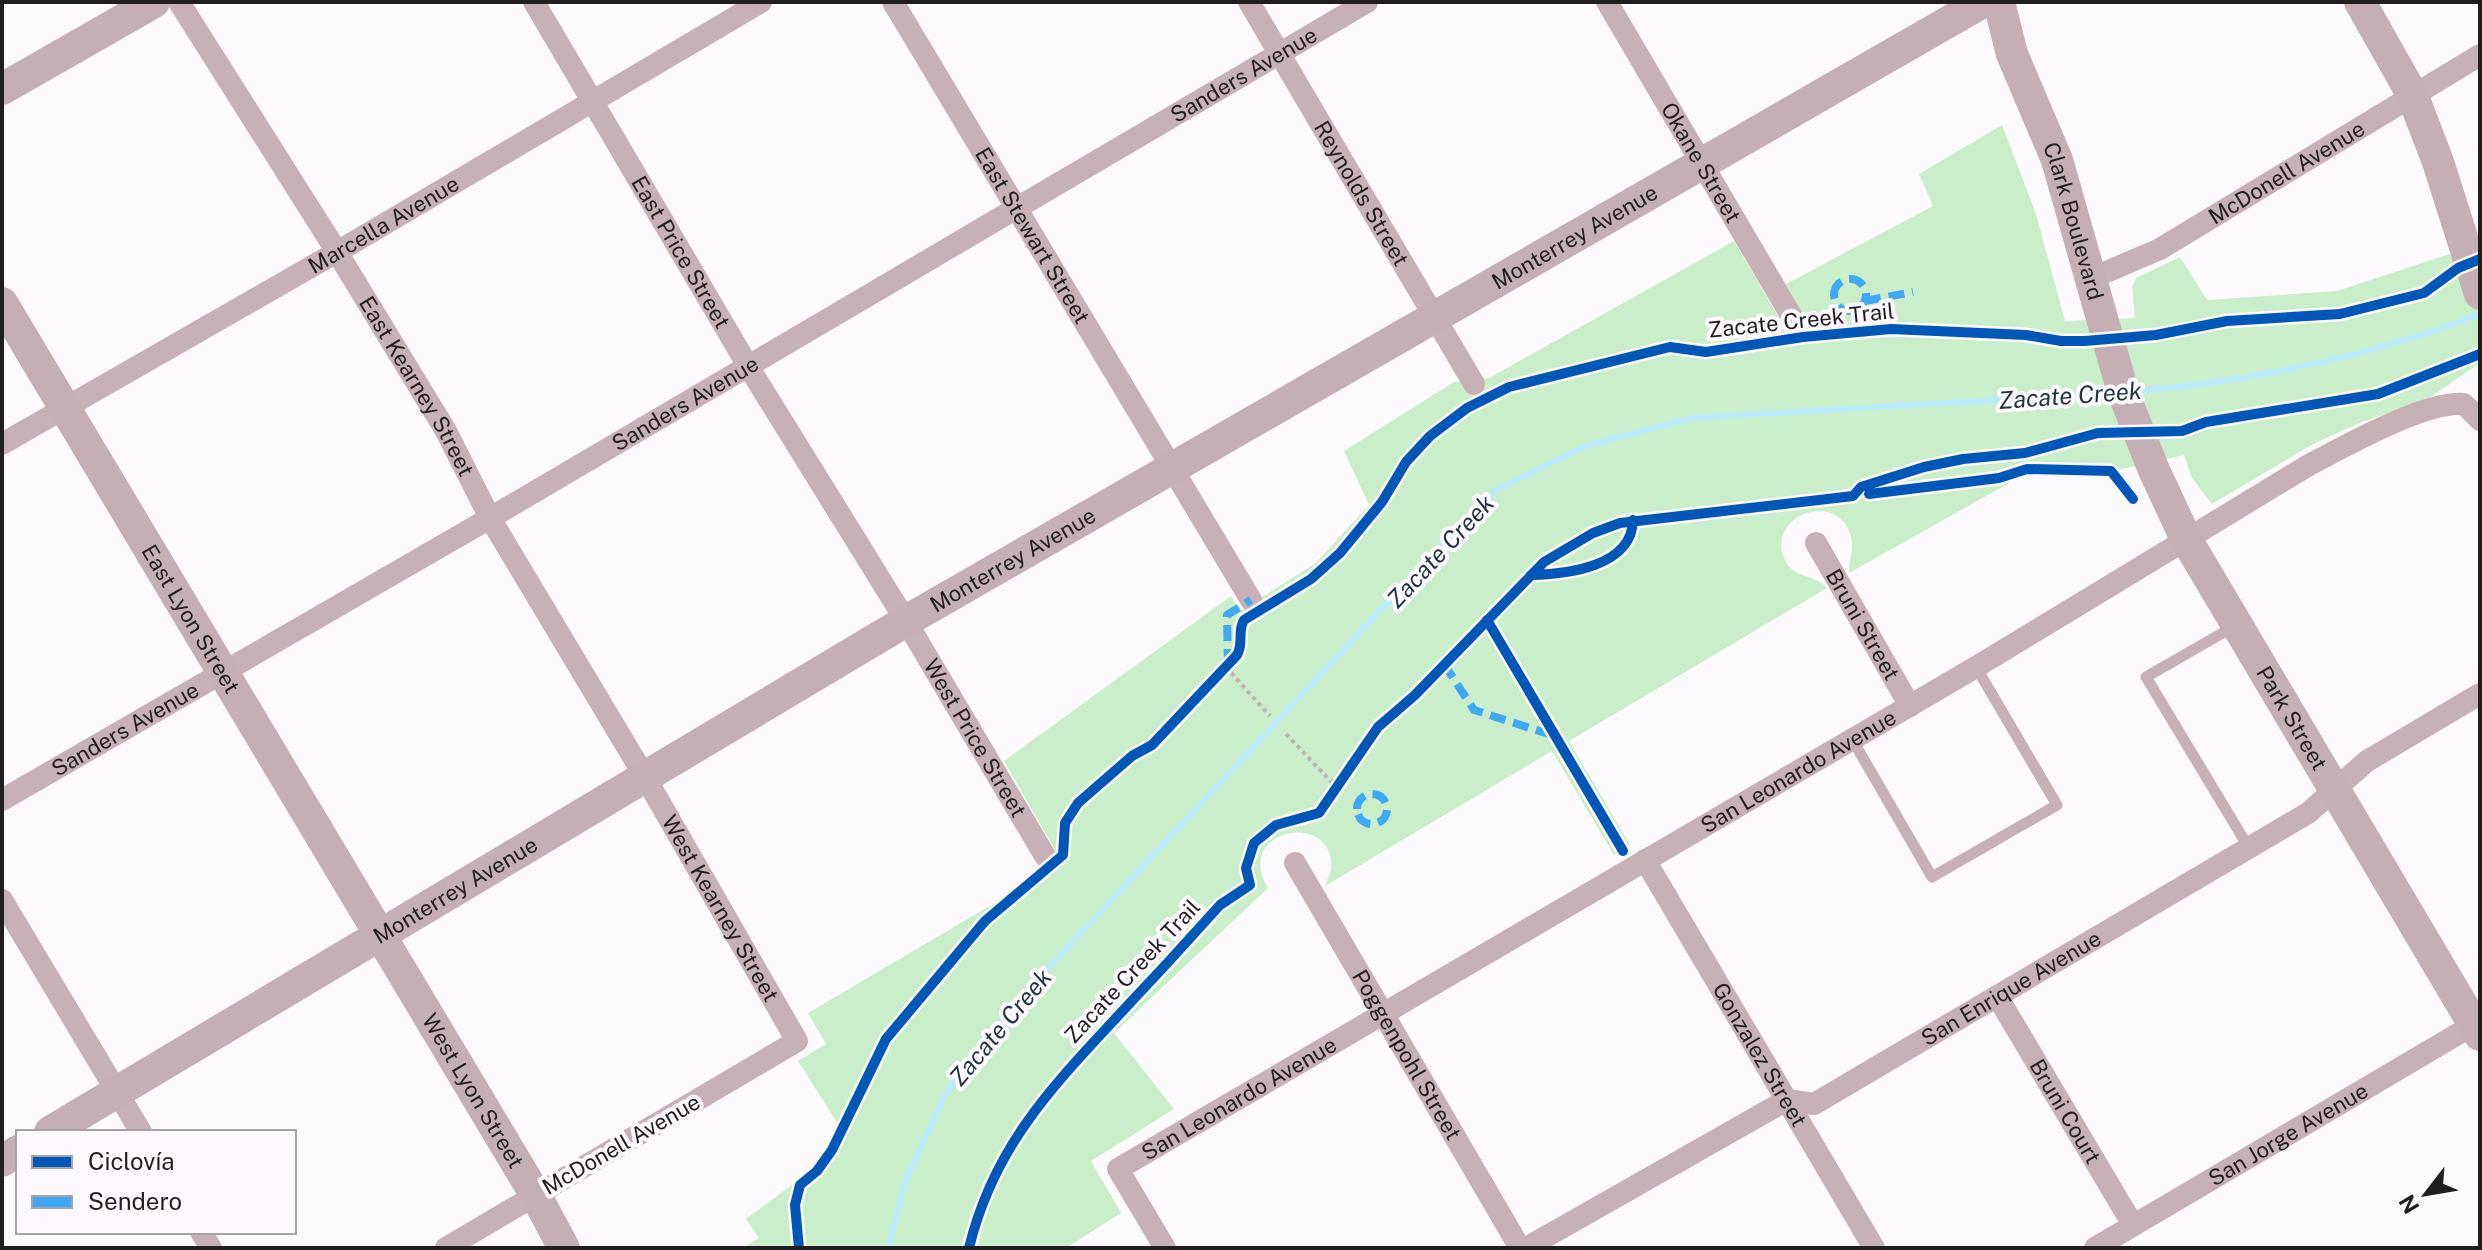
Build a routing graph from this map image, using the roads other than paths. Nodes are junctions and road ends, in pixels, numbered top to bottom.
1 (154, 2) edge
2 (179, 2) edge
3 (534, 2) edge
4 (761, 2) edge
5 (893, 2) edge
6 (1249, 2) edge
7 (1367, 2) edge
8 (1607, 2) edge
9 (2360, 2) edge
10 (1978, 4) edge
11 (1280, 53) junction
12 (2480, 55) edge
13 (2, 89) edge
14 (2412, 94) junction
15 (592, 101) junction
16 (1703, 162) junction
17 (1017, 208) junction
18 (337, 252) junction
19 (2094, 294) junction
20 (2480, 294) edge
21 (2, 303) edge
22 (1435, 319) junction
23 (1795, 322) dead end
24 (748, 366) junction
25 (1474, 384) dead end
26 (2123, 392) joint
27 (65, 407) junction
28 (2480, 420) edge
29 (2, 444) edge
30 (1172, 467) junction
31 (490, 518) junction
32 (2186, 539) junction
33 (1816, 543) dead end
34 (1251, 600) dead end
35 (906, 621) junction
36 (2237, 624) junction
37 (1976, 667) junction
38 (222, 671) junction
39 (2480, 694) edge
40 (1910, 706) junction
41 (1852, 739) junction
42 (645, 777) junction
43 (2336, 789) junction
44 (2, 800) edge
45 (2249, 848) junction
46 (1045, 856) dead end
47 (1645, 860) junction
48 (1295, 863) dead end
49 (2, 900) edge
50 (380, 935) junction
51 (1997, 996) junction
52 (1381, 1013) junction
53 (2478, 1027) edge
54 (797, 1041) joint
55 (117, 1092) junction
56 (1787, 1100) junction
57 (53, 1130) edge
58 (140, 1130) edge
59 (535, 1194) junction
60 (2133, 1225) junction
61 (446, 1248) edge
62 (564, 1248) edge
63 (1165, 1248) edge
64 (1520, 1248) edge
65 (1526, 1248) edge
66 (1874, 1248) edge
67 (2095, 1248) edge

1 - 13 street
2 - 18 street, East Kearney Street
3 - 15 street, East Price Street
4 - 15 street, Marcella Avenue
5 - 17 street, East Stewart Street
6 - 11 street, Reynolds Street
7 - 11 street, Sanders Avenue
8 - 16 street, Okane Street
9 - 14 street
10 - 16 street, Monterrey Avenue
10 - 19 street, Clark Boulevard
11 - 17 street, Sanders Avenue
11 - 22 street, Reynolds Street
12 - 14 street, McDonell Avenue
14 - 19 street, McDonell Avenue
14 - 20 street
15 - 18 street, Marcella Avenue
15 - 24 street, East Price Street
16 - 22 street, Monterrey Avenue
16 - 23 street, Okane Street
17 - 24 street, Sanders Avenue
17 - 30 street, East Stewart Street
18 - 27 street, Marcella Avenue
18 - 31 street, East Kearney Street
19 - 26 street, Clark Boulevard
21 - 27 street, East Lyon Street
22 - 25 street, Reynolds Street
22 - 30 street, Monterrey Avenue
24 - 31 street, Sanders Avenue
24 - 35 street, East Price Street
26 - 32 street, Park Street
27 - 29 street, Marcella Avenue
27 - 38 street, East Lyon Street
28 - 32 street, San Leonardo Avenue
30 - 34 street, East Stewart Street
30 - 35 street, Monterrey Avenue
31 - 38 street, Sanders Avenue
31 - 42 street, East Kearney Street
32 - 36 street, Park Street
32 - 37 street, San Leonardo Avenue
33 - 40 street, Bruni Street
35 - 42 street, Monterrey Avenue
35 - 46 street, West Price Street
36 - 43 street, Park Street
36 - 45 lane
37 - 40 street, San Leonardo Avenue
37 - 41 lane
38 - 44 street, Sanders Avenue
38 - 50 street, East Lyon Street
39 - 43 street, San Enrique Avenue
40 - 41 street, San Leonardo Avenue
41 - 47 street, San Leonardo Avenue
42 - 50 street, Monterrey Avenue
42 - 54 street, West Kearney Street
43 - 45 street, San Enrique Avenue
43 - 53 street, Park Street
45 - 51 street, San Enrique Avenue
47 - 52 street, San Leonardo Avenue
47 - 56 street, Gonzalez Street
48 - 52 street, Poggenpohl Street
49 - 55 street
50 - 55 street, Monterrey Avenue
50 - 59 street, West Lyon Street
51 - 56 street, San Enrique Avenue
51 - 60 street, Bruni Court
52 - 63 street, San Leonardo Avenue
52 - 64 street, Poggenpohl Street
53 - 60 street, San Jorge Avenue
54 - 59 street, McDonell Avenue
55 - 57 street, Monterrey Avenue
55 - 58 street
56 - 65 street, San Enrique Avenue
56 - 66 street, Gonzalez Street
59 - 61 street, McDonell Avenue
59 - 62 street, West Lyon Street
60 - 67 street, San Jorge Avenue

